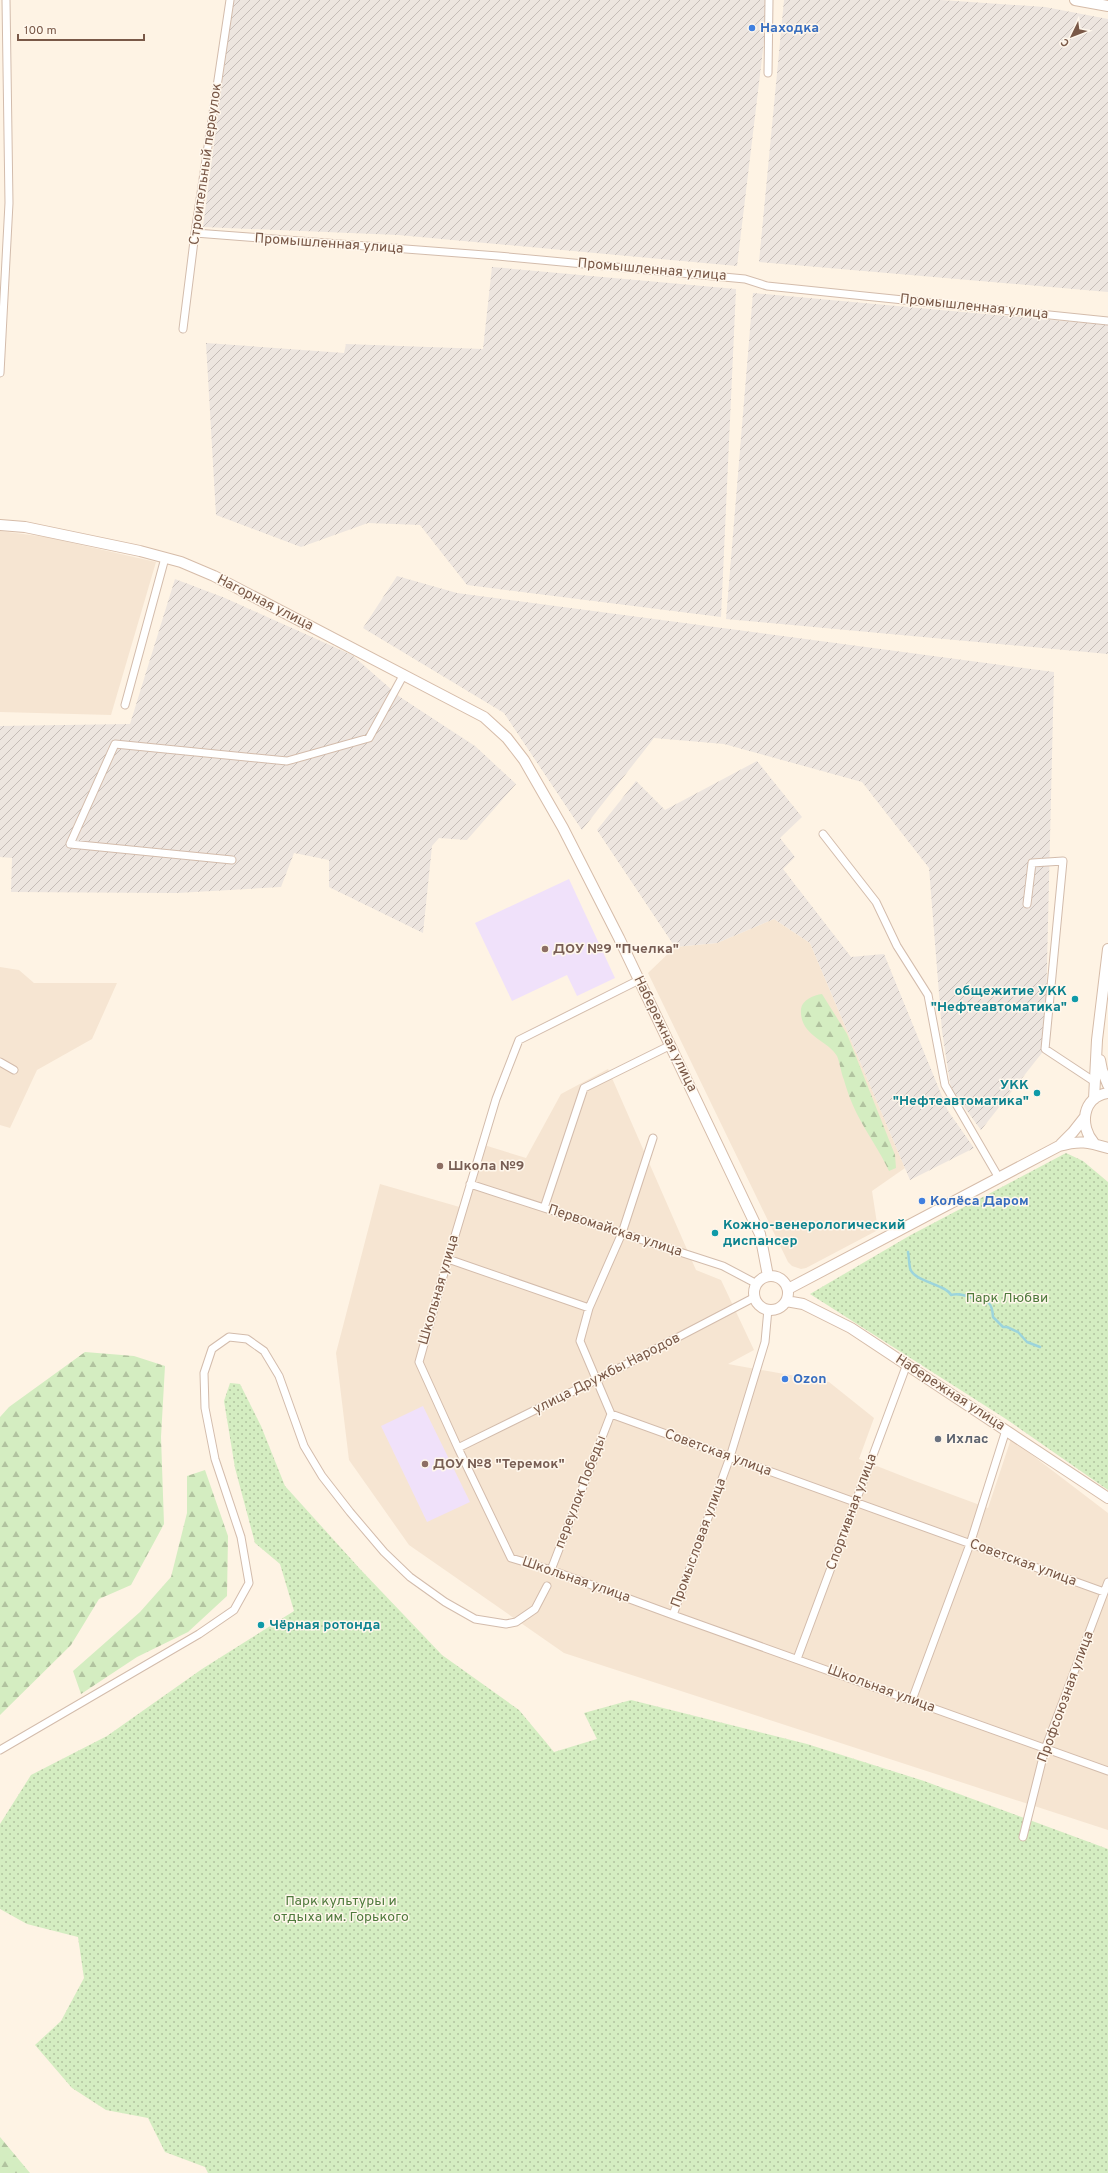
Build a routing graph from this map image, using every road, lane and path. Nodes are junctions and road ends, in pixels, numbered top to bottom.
1 (6, 0) edge
2 (230, 0) edge
3 (769, 0) edge
4 (1075, 0) edge
5 (1108, 6) edge
6 (768, 73) dead end
7 (9, 157) junction
8 (0, 158) edge
9 (195, 233) junction
10 (1108, 321) edge
11 (183, 329) dead end
12 (0, 373) edge
13 (0, 525) edge
14 (165, 558) junction
15 (404, 674) junction
16 (125, 705) dead end
17 (507, 738) joint
18 (823, 834) dead end
19 (232, 860) dead end
20 (1027, 904) dead end
21 (1108, 949) edge
22 (639, 980) junction
23 (1097, 1040) junction
24 (671, 1045) junction
25 (0, 1062) edge
26 (14, 1070) dead end
27 (1095, 1082) junction
28 (1108, 1085) edge
29 (1108, 1093) edge
30 (1094, 1099) junction
31 (1084, 1118) junction
32 (653, 1138) dead end
33 (1094, 1142) junction
34 (1059, 1146) junction
35 (1108, 1148) edge
36 (999, 1178) junction
37 (470, 1184) junction
38 (544, 1208) junction
39 (622, 1233) junction
40 (448, 1259) junction
41 (768, 1276) junction
42 (757, 1284) junction
43 (788, 1289) junction
44 (755, 1297) junction
45 (786, 1301) junction
46 (590, 1308) junction
47 (768, 1309) junction
48 (907, 1364) junction
49 (596, 1380) junction
50 (611, 1414) junction
51 (1006, 1430) junction
52 (458, 1448) junction
53 (730, 1457) junction
54 (1108, 1498) edge
55 (855, 1502) junction
56 (970, 1544) junction
57 (551, 1570) junction
58 (1108, 1582) edge
59 (547, 1586) dead end
60 (1104, 1592) junction
61 (673, 1615) junction
62 (797, 1660) junction
63 (912, 1700) junction
64 (0, 1750) edge
65 (1045, 1750) junction
66 (1108, 1771) edge
67 (1023, 1837) dead end

1 - 7 street
2 - 9 street, Строительный переулок
3 - 6 street
4 - 5 main road
7 - 8 street
7 - 12 street
9 - 10 street, Промышленная улица
9 - 11 street, Строительный переулок
13 - 14 main road, Нагорная улица
14 - 15 main road, Нагорная улица
14 - 16 street
15 - 17 main road, Нагорная улица
15 - 19 street
17 - 22 main road, Набережная улица
18 - 36 street
20 - 27 street
21 - 23 main road
22 - 24 main road, Набережная улица
22 - 37 street, Школьная улица
23 - 27 main road
23 - 28 main road
24 - 38 street
24 - 41 main road, Набережная улица
25 - 26 street
27 - 30 main road
29 - 30 main road
30 - 31 main road
31 - 33 main road
31 - 34 main road
32 - 39 street
33 - 34 main road
33 - 35 main road
34 - 36 main road
36 - 43 main road
37 - 38 street, Первомайская улица
37 - 40 street, Школьная улица
38 - 39 street, Первомайская улица
39 - 42 street, Первомайская улица
39 - 46 street
40 - 46 street
40 - 52 street, Школьная улица
41 - 42 main road
41 - 43 main road
42 - 44 main road
43 - 45 main road
44 - 47 main road
44 - 49 street, улица Дружбы Народов
45 - 47 main road
45 - 48 main road, Набережная улица
46 - 49 street
47 - 53 street, Промысловая улица
48 - 51 main road, Набережная улица
48 - 55 street, Спортивная улица
49 - 50 street
49 - 52 street, улица Дружбы Народов
50 - 53 street, Советская улица
50 - 57 street, переулок Победы
51 - 54 main road, Набережная улица
51 - 56 street
52 - 57 street, Школьная улица
53 - 55 street, Советская улица
53 - 61 street, Промысловая улица
55 - 56 street, Советская улица
55 - 62 street, Спортивная улица
56 - 60 street, Советская улица
56 - 63 street
57 - 61 street, Школьная улица
58 - 60 street, Профсоюзная улица
59 - 64 street
60 - 65 street, Профсоюзная улица
61 - 62 street, Школьная улица
62 - 63 street, Школьная улица
63 - 65 street, Школьная улица
65 - 66 street, Школьная улица
65 - 67 street, Профсоюзная улица

